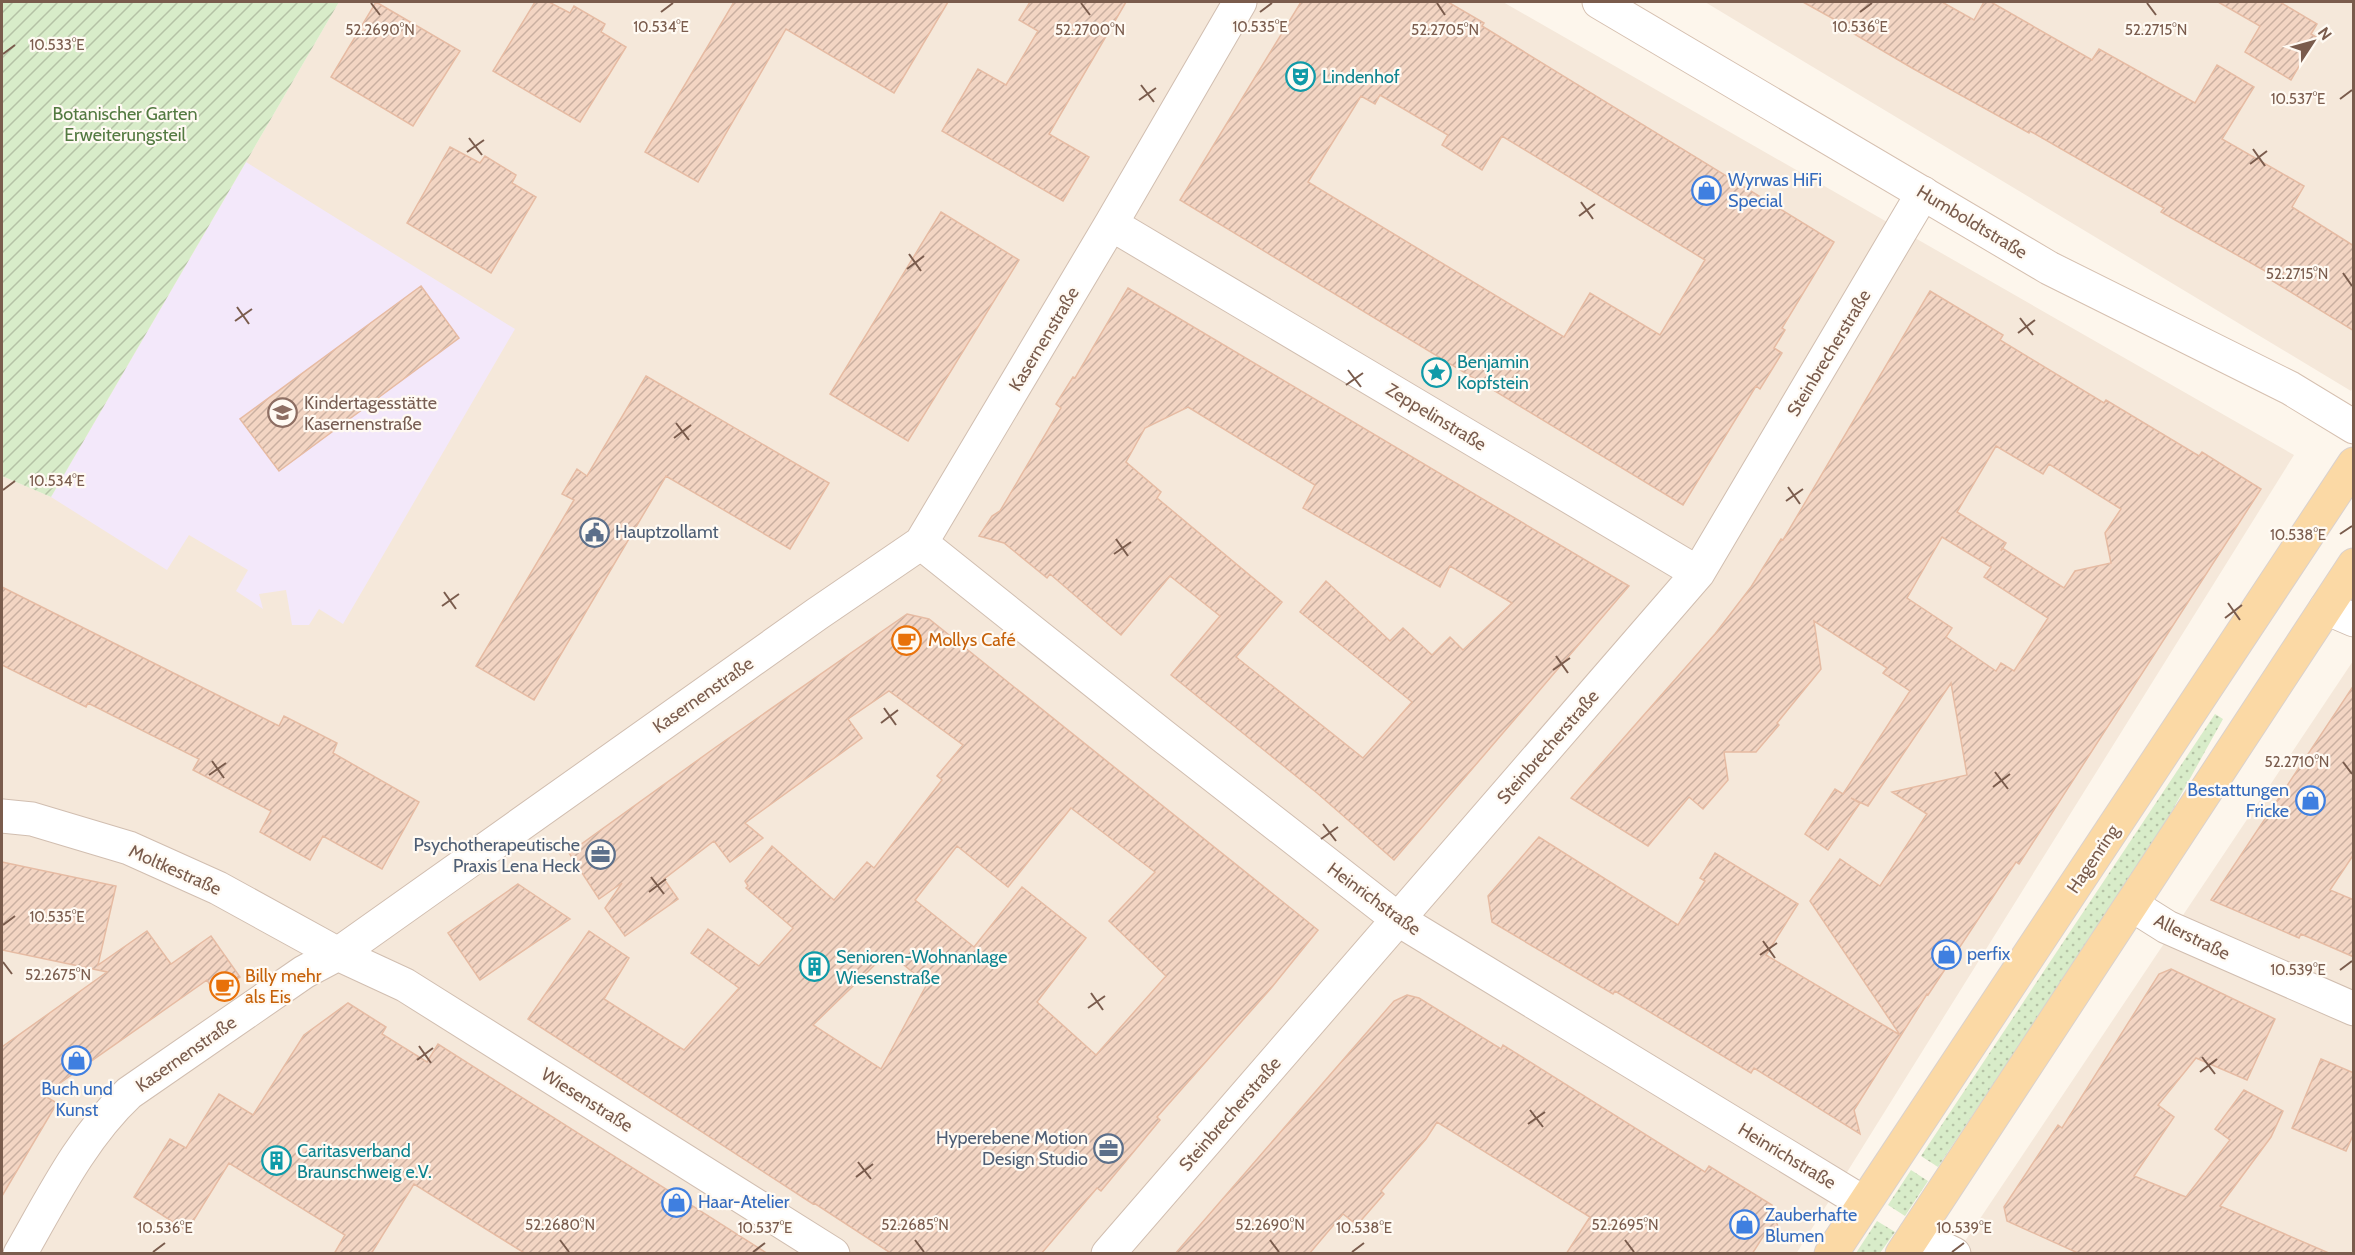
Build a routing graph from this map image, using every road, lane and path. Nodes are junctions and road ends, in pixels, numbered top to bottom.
1 (1240, 2) edge
2 (1599, 2) edge
3 (1923, 193) junction
4 (1111, 224) junction
5 (2354, 427) edge
6 (2354, 464) edge
7 (921, 543) junction
8 (2354, 565) edge
9 (1698, 573) junction
10 (2340, 614) edge
11 (2, 816) edge
12 (2132, 904) junction
13 (1399, 920) junction
14 (338, 954) junction
15 (2354, 1009) edge
16 (1864, 1203) junction
17 (1908, 1244) edge
18 (20, 1254) edge
19 (833, 1254) edge
20 (1108, 1254) edge
21 (1831, 1254) edge
22 (1954, 1254) edge

1 - 4 street, Kasernenstraße
2 - 3 street, Humboldtstraße
3 - 5 street, Humboldtstraße
3 - 9 street, Steinbrecherstraße
4 - 7 street, Kasernenstraße
4 - 9 street, Zeppelinstraße
6 - 16 main road, Hagenring
7 - 13 street, Heinrichstraße
7 - 14 street, Kasernenstraße
8 - 10 main road
9 - 13 street, Steinbrecherstraße
10 - 12 main road
11 - 14 street, Moltkestraße
12 - 15 street, Allerstraße
12 - 17 main road
13 - 16 street, Heinrichstraße
13 - 20 street, Steinbrecherstraße
14 - 18 street, Kasernenstraße
14 - 19 street, Wiesenstraße
16 - 21 main road, Hagenring
17 - 22 street

